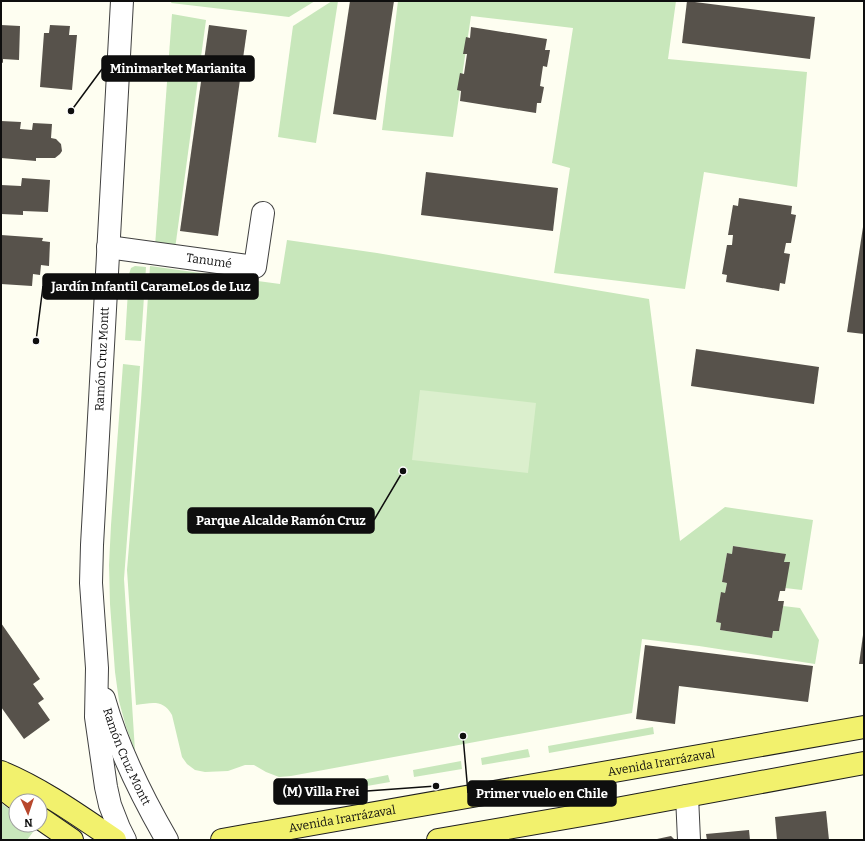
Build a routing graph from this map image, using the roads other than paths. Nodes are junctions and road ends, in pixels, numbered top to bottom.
1 (122, 1) edge
2 (263, 213) dead end
3 (108, 247) junction
4 (97, 668) junction
5 (864, 728) edge
6 (864, 762) edge
7 (1, 772) edge
8 (687, 796) junction
9 (48, 824) edge
10 (72, 840) edge
11 (115, 840) edge
12 (125, 840) edge
13 (167, 840) edge
14 (222, 840) edge
15 (438, 840) edge
16 (689, 840) edge

1 - 3 street, Ramón Cruz Montt
2 - 3 street, Tanumé
3 - 4 street, Ramón Cruz Montt
4 - 12 street, Ramón Cruz Montt
4 - 13 street, Ramón Cruz Montt
5 - 14 main road, Avenida Irarrázaval
6 - 8 main road
7 - 11 main road
8 - 15 main road
8 - 16 street
9 - 10 main road

